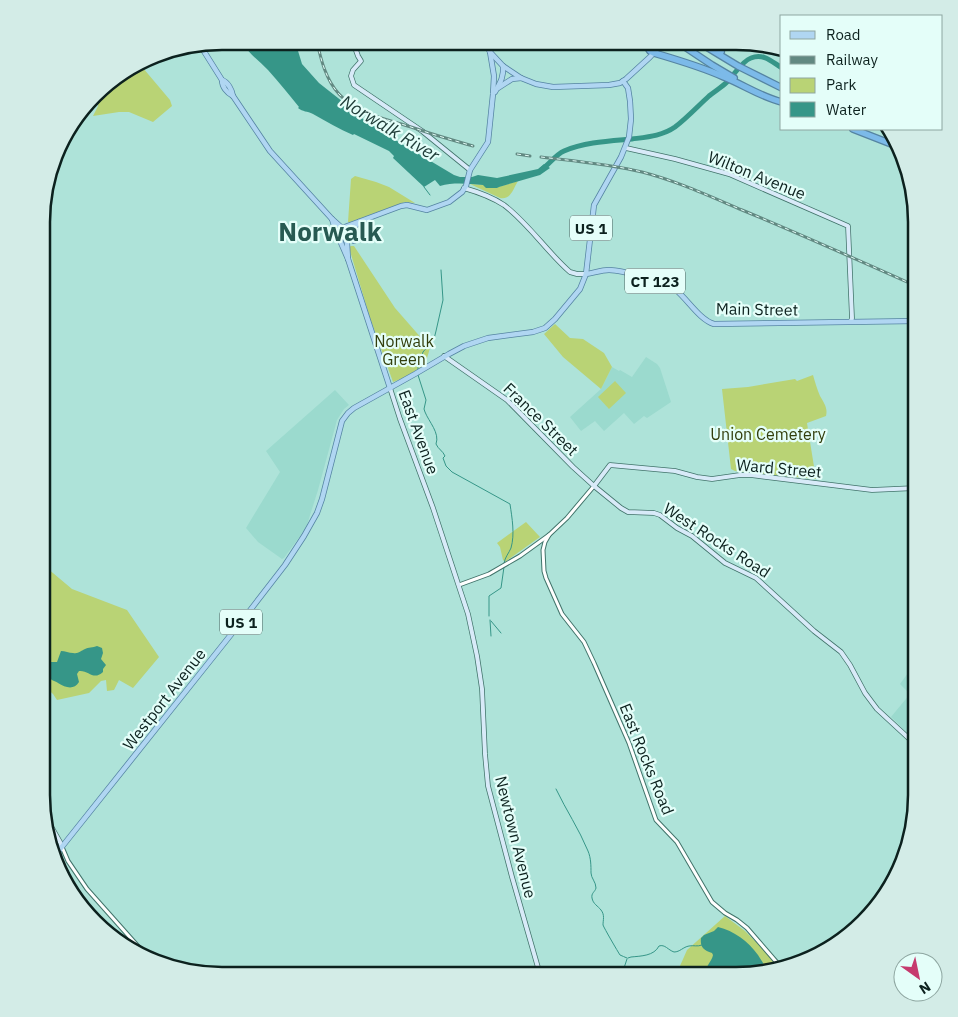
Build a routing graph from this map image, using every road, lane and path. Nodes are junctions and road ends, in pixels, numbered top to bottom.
1 (356, 50) edge
2 (649, 50) edge
3 (657, 50) edge
4 (690, 50) edge
5 (713, 50) edge
6 (718, 50) edge
7 (204, 51) edge
8 (490, 52) joint
9 (654, 53) junction
10 (731, 60) junction
11 (503, 66) junction
12 (718, 71) junction
13 (494, 76) junction
14 (520, 78) junction
15 (623, 81) junction
16 (780, 87) edge
17 (497, 88) junction
18 (493, 94) junction
19 (780, 100) edge
20 (856, 130) edge
21 (888, 143) edge
22 (627, 146) junction
23 (469, 172) junction
24 (465, 187) junction
25 (332, 219) junction
26 (360, 221) junction
27 (342, 228) junction
28 (354, 240) dead end
29 (342, 246) junction
30 (348, 259) junction
31 (586, 274) junction
32 (852, 321) junction
33 (908, 321) edge
34 (444, 356) junction
35 (390, 388) junction
36 (594, 486) junction
37 (908, 488) edge
38 (549, 535) junction
39 (459, 585) junction
40 (908, 738) edge
41 (53, 829) edge
42 (62, 848) junction
43 (59, 851) edge
44 (134, 943) edge
45 (777, 962) edge
46 (538, 967) edge

1 - 23 main road
2 - 9 highway
3 - 9 main road
4 - 12 highway
5 - 10 highway
6 - 10 highway
7 - 25 main road, East Avenue
8 - 11 main road
8 - 13 main road
9 - 12 highway
9 - 15 main road
10 - 16 highway
11 - 13 main road
11 - 14 main road
11 - 17 main road
12 - 19 highway
13 - 18 main road
14 - 15 main road
14 - 17 main road
15 - 22 main road, US 1
17 - 18 main road
18 - 23 main road
20 - 21 highway
22 - 31 main road, US 1
22 - 32 main road, Wilton Avenue
23 - 24 main road
24 - 26 main road
24 - 31 main road, Main Street
25 - 27 main road, East Avenue
25 - 29 main road, East Avenue
26 - 27 main road
26 - 28 main road
27 - 29 main road, East Avenue
27 - 30 main road, East Avenue
29 - 30 main road, East Avenue
30 - 35 main road, East Avenue
31 - 32 main road, Main Street / CT 123
31 - 34 main road, US 1
32 - 33 main road, Main Street / CT 123
34 - 35 main road, US 1
34 - 36 main road, France Street
35 - 39 main road, East Avenue
35 - 42 main road, Westport Avenue / US 1
36 - 37 main road, Ward Street
36 - 38 street
36 - 40 main road, West Rocks Road
38 - 39 street
38 - 45 street, East Rocks Road
39 - 46 main road, Newtown Avenue
41 - 42 main road
42 - 43 main road, Westport Avenue / US 1
42 - 44 street

